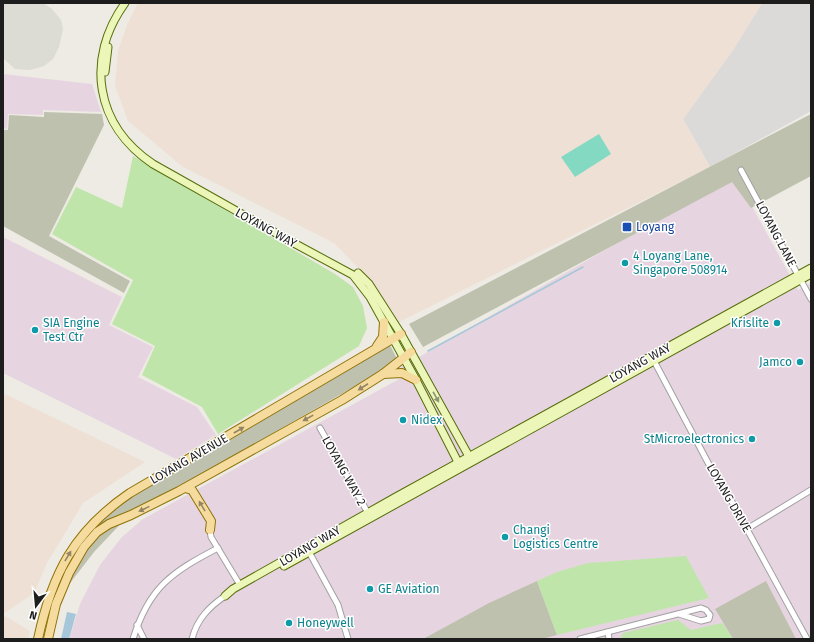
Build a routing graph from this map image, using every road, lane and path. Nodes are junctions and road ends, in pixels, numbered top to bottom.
1 (125, 3) edge
2 (132, 3) edge
3 (741, 170) dead end
4 (811, 268) edge
5 (811, 274) edge
6 (799, 278) junction
7 (811, 299) edge
8 (384, 322) junction
9 (397, 336) junction
10 (374, 350) junction
11 (411, 352) junction
12 (403, 357) junction
13 (653, 359) junction
14 (383, 374) junction
15 (416, 380) junction
16 (320, 428) dead end
17 (471, 459) junction
18 (460, 465) junction
19 (185, 488) junction
20 (811, 490) edge
21 (371, 514) junction
22 (747, 529) junction
23 (210, 530) joint
24 (218, 548) junction
25 (308, 550) junction
26 (244, 586) junction
27 (225, 596) junction
28 (679, 614) junction
29 (137, 626) junction
30 (608, 632) junction
31 (38, 639) edge
32 (48, 639) edge
33 (132, 639) edge
34 (144, 639) edge
35 (192, 639) edge
36 (348, 639) edge
37 (580, 639) edge
38 (609, 639) edge
39 (807, 639) edge

1 - 8 street, LOYANG WAY
2 - 9 street, LOYANG WAY
3 - 6 street, LOYANG LANE
4 - 6 street, LOYANG WAY
5 - 6 street, LOYANG WAY
6 - 7 street, LOYANG LANE
6 - 13 street, LOYANG WAY
8 - 9 street, LOYANG WAY
8 - 10 main road
9 - 10 main road, LOYANG AVENUE
9 - 11 street, LOYANG WAY
9 - 12 street, LOYANG WAY
31 -> 10 main road, LOYANG AVENUE
11 - 12 main road, LOYANG AVENUE
11 -> 17 street, LOYANG WAY
12 - 14 main road, LOYANG AVENUE
12 - 15 street, LOYANG WAY
13 - 17 street, LOYANG WAY
13 - 22 street, LOYANG DRIVE
14 - 15 main road
14 -> 19 main road, LOYANG AVENUE
15 - 18 street, LOYANG WAY
16 - 21 street, LOYANG WAY 2
17 - 18 street, LOYANG WAY
18 - 21 street, LOYANG WAY
23 -> 19 main road
19 -> 32 main road, LOYANG AVENUE
20 - 22 street
21 - 25 street, LOYANG WAY
22 - 39 street, LOYANG DRIVE
23 - 24 street
24 - 26 street
24 - 29 street
25 - 26 street, LOYANG WAY
25 - 36 street
26 - 27 street, LOYANG WAY
26 - 27 street, LOYANG WAY
27 - 35 street, LOYANG WAY
28 - 28 street
28 - 30 street
29 - 33 street
29 - 34 street
30 - 37 street
30 - 38 street

